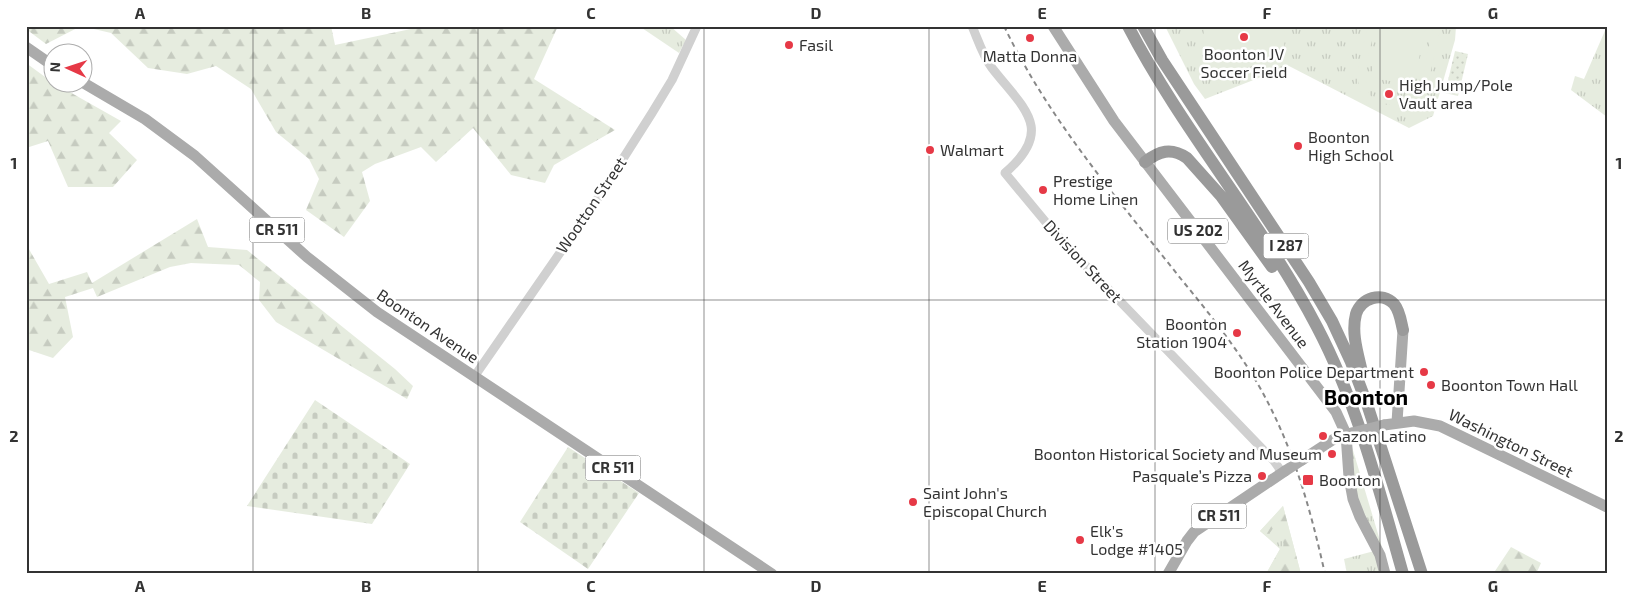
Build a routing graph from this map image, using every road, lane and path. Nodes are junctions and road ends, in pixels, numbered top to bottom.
1 (697, 26) edge
2 (972, 26) edge
3 (1053, 26) edge
4 (1128, 26) edge
5 (1143, 26) edge
6 (1153, 26) edge
7 (26, 46) edge
8 (42, 58) edge
9 (1162, 60) junction
10 (92, 88) edge
11 (1145, 162) junction
12 (1301, 299) junction
13 (1403, 330) joint
14 (474, 377) junction
15 (1397, 422) junction
16 (1349, 433) junction
17 (1382, 448) junction
18 (1283, 473) junction
19 (1607, 507) edge
20 (1384, 569) edge
21 (1402, 570) edge
22 (1420, 570) edge
23 (772, 574) edge
24 (1168, 574) edge

1 - 14 street, Wootton Street
2 - 18 street, Division Street
3 - 11 main road, Myrtle Avenue / US 202
4 - 12 highway, I 287
5 - 9 highway, I 287
6 - 9 highway
7 - 8 main road
9 - 17 highway, I 287
10 - 14 main road, Boonton Avenue / CR 511
11 - 12 highway
11 - 16 main road, Myrtle Avenue / US 202
12 - 21 highway, I 287
13 - 15 main road
13 - 17 highway
14 - 23 main road, Boonton Avenue / CR 511
15 - 16 main road, Washington Street, bridge
15 - 19 main road, Washington Street
16 - 18 main road, CR 511, bridge
16 - 20 main road, Myrtle Avenue
17 - 22 highway, I 287
18 - 24 main road, CR 511

